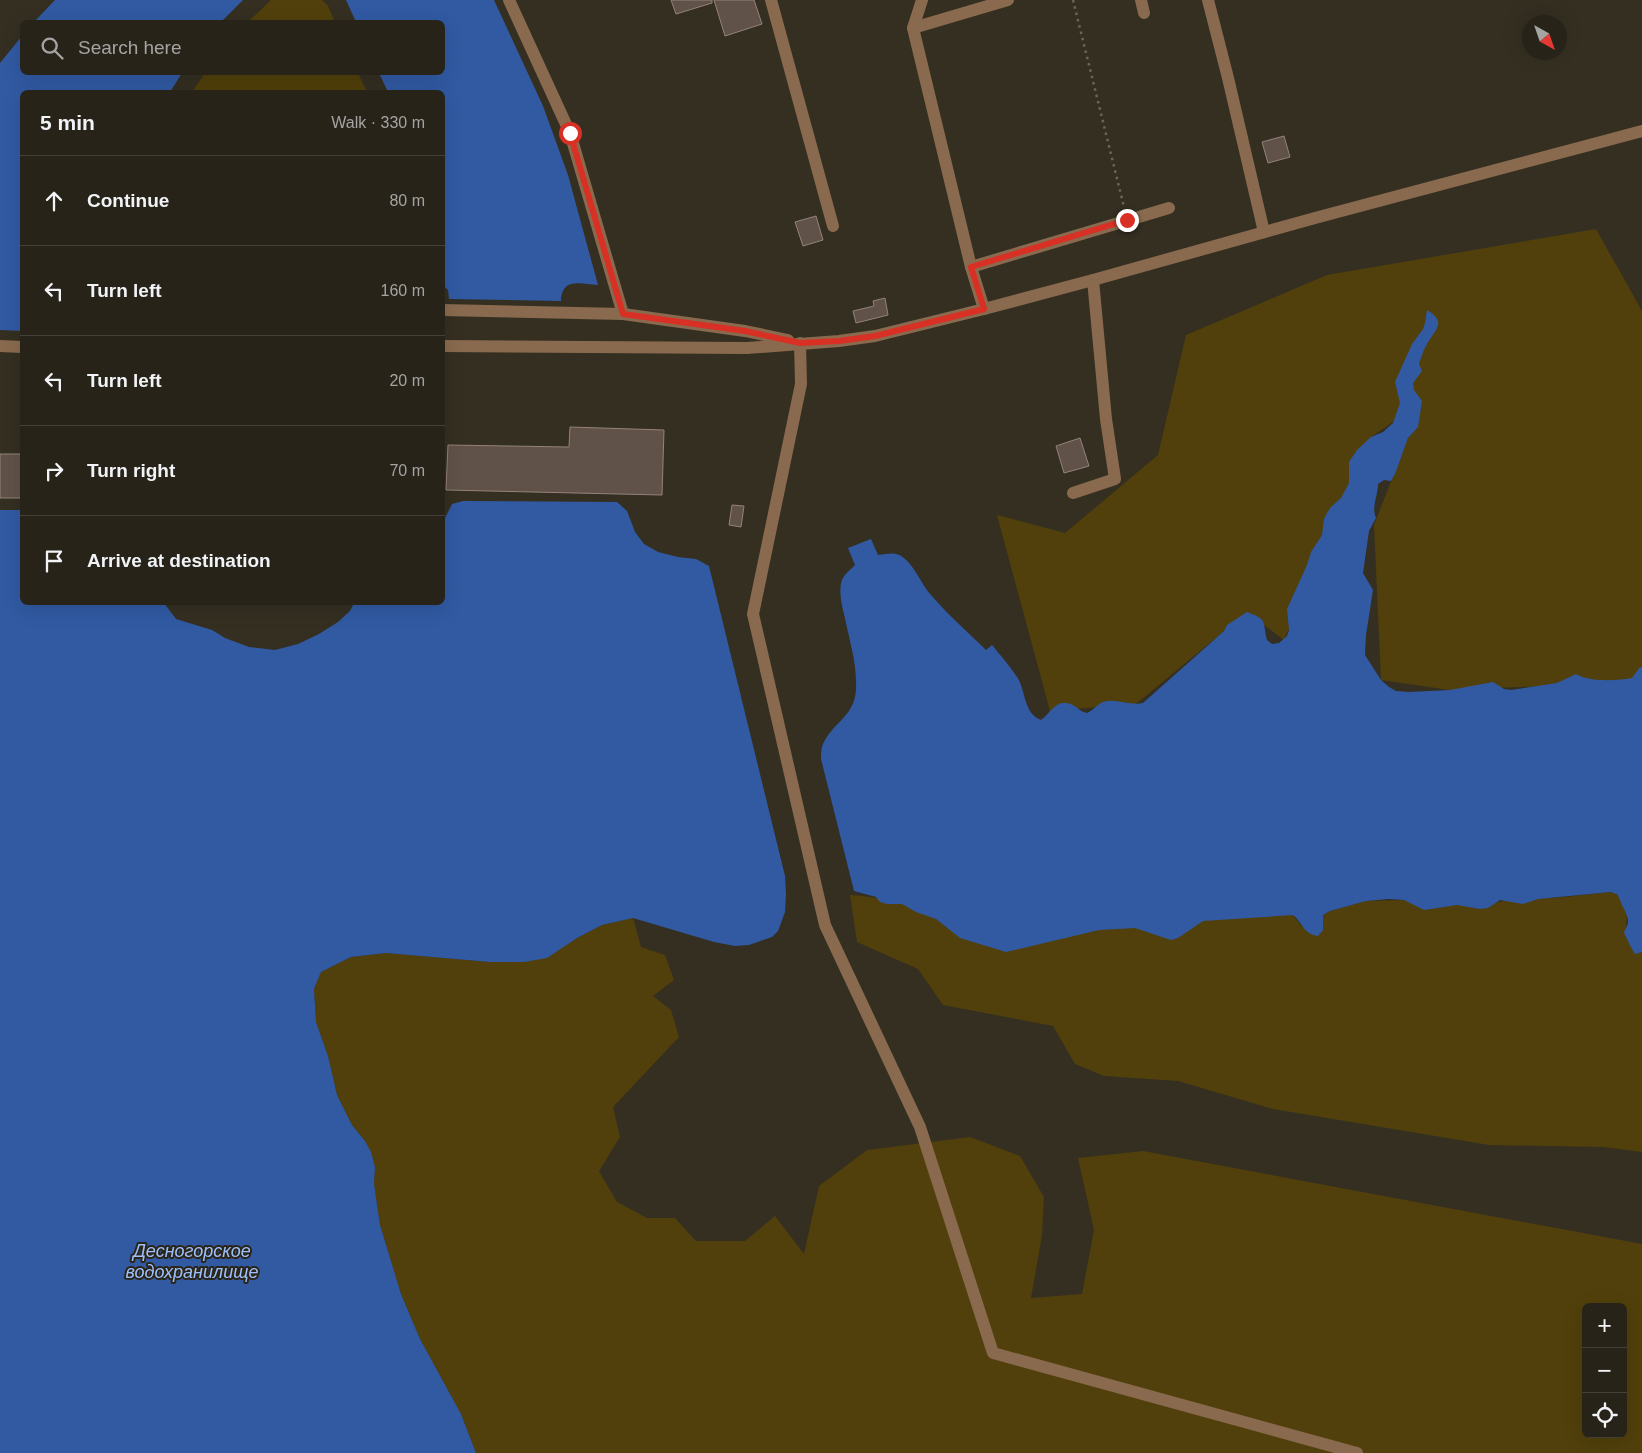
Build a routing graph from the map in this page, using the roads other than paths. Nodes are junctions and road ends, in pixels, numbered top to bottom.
1 (509, 0) edge
2 (771, 0) edge
3 (922, 0) edge
4 (1008, 0) edge
5 (1141, 0) edge
6 (1208, 0) edge
7 (1144, 13) dead end
8 (913, 28) junction
9 (1642, 131) edge
10 (1169, 208) dead end
11 (833, 226) dead end
12 (1264, 232) junction
13 (971, 267) junction
14 (1093, 280) junction
15 (984, 309) junction
16 (445, 310) edge
17 (623, 314) junction
18 (800, 343) junction
19 (0, 346) edge
20 (445, 346) edge
21 (20, 347) edge
22 (1073, 493) dead end
23 (1357, 1453) edge

1 - 17 street
2 - 11 street
3 - 8 street
4 - 8 street
5 - 7 street
6 - 12 street
8 - 13 street
9 - 12 street
10 - 13 street
12 - 14 street
13 - 15 street
14 - 15 street
14 - 22 street
15 - 18 street
16 - 17 street
17 - 18 street
18 - 20 street
18 - 23 street
19 - 21 street

